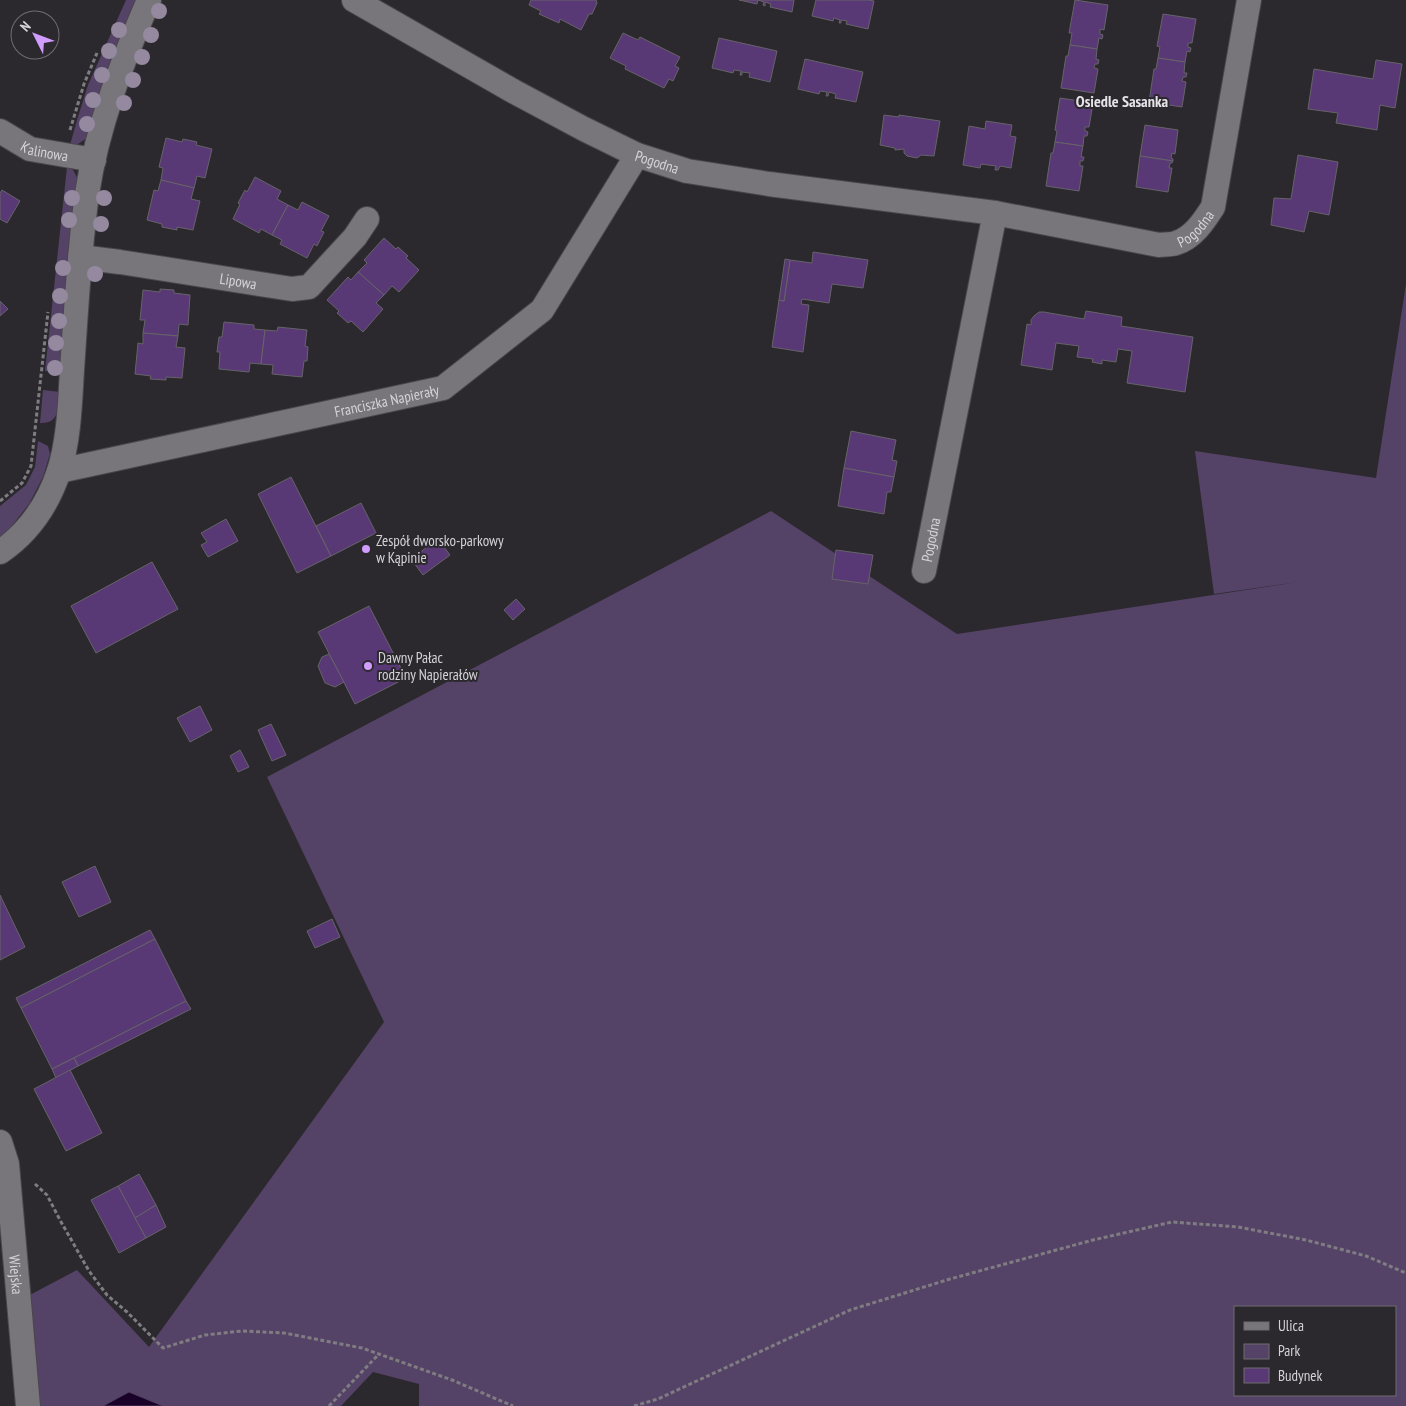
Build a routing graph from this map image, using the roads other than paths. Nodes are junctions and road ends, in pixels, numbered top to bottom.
1 (149, 0) edge
2 (354, 0) edge
3 (1249, 0) edge
4 (0, 131) edge
5 (637, 155) junction
6 (94, 160) junction
7 (995, 213) junction
8 (367, 219) dead end
9 (80, 257) junction
10 (59, 471) junction
11 (0, 552) edge
12 (924, 571) dead end
13 (4, 1153) edge
14 (28, 1406) edge

1 - 6 street
2 - 5 street, Pogodna
3 - 7 street, Pogodna
4 - 6 street, Kalinowa
5 - 7 street, Pogodna
5 - 10 street, Franciszka Napierały
6 - 9 street
7 - 12 street, Pogodna
8 - 9 street, Lipowa
9 - 10 street
10 - 11 street
13 - 14 street, Wiejska

